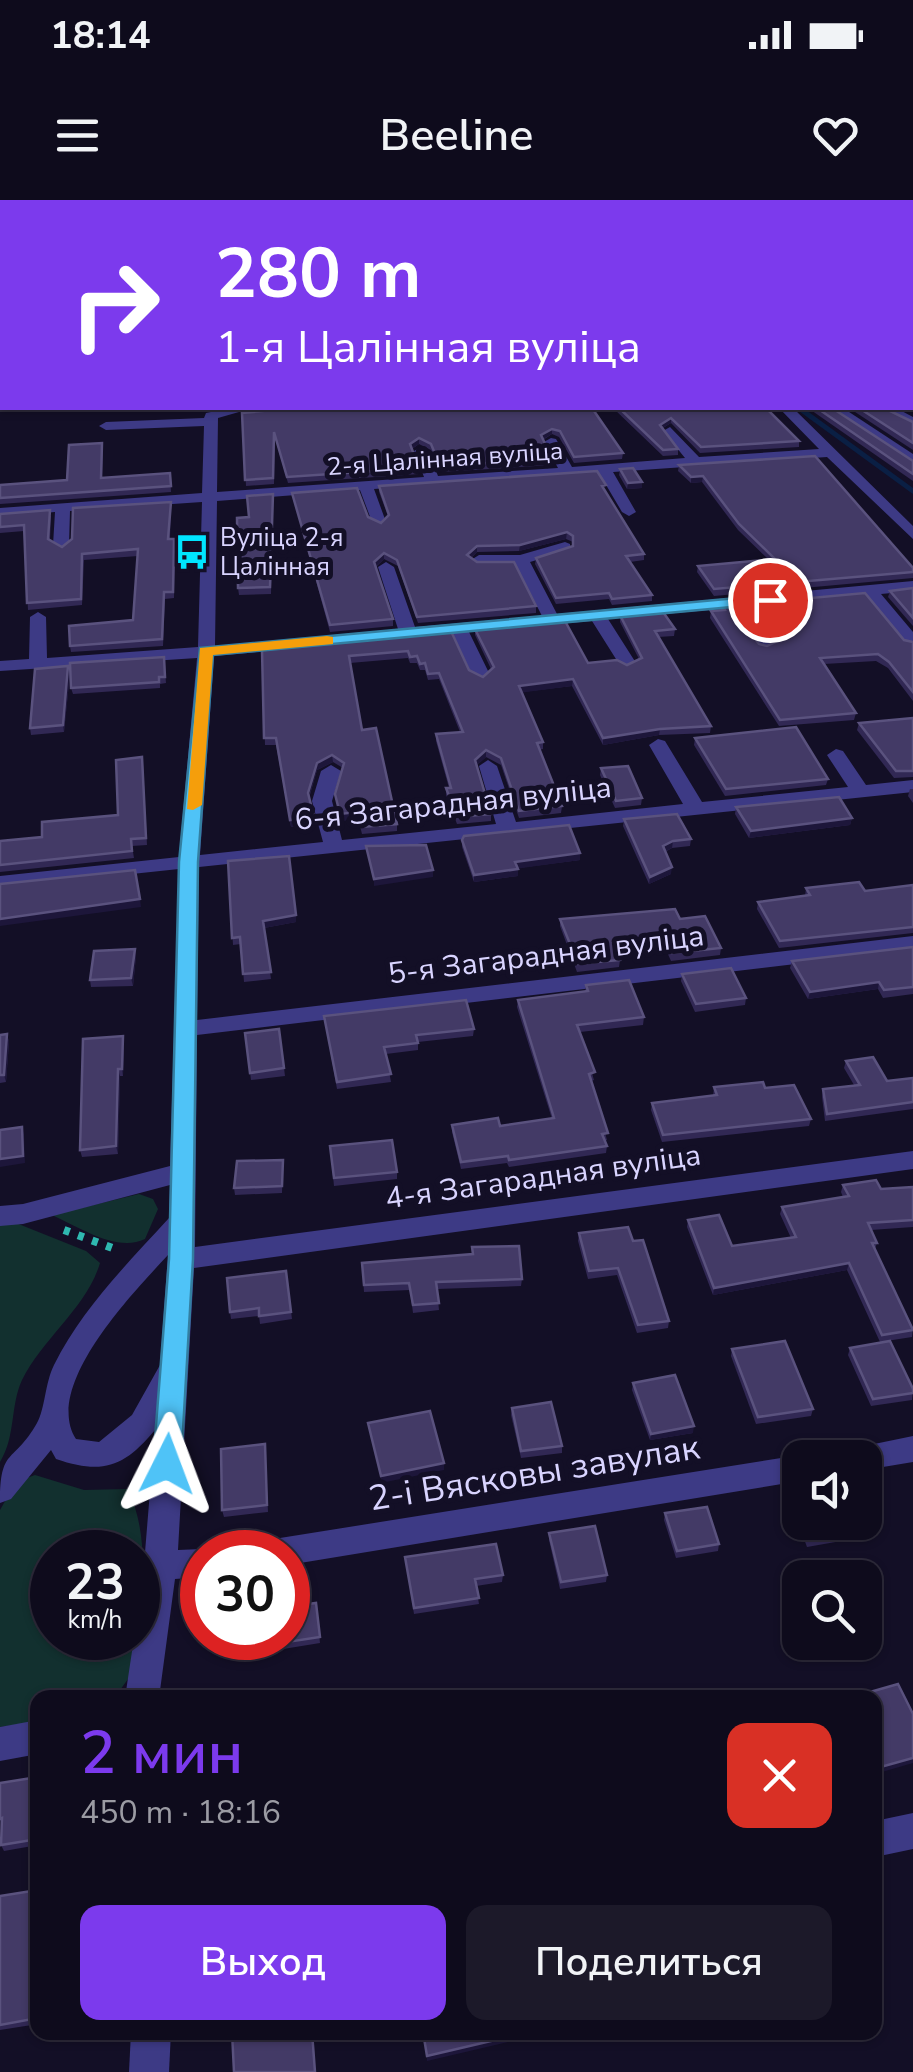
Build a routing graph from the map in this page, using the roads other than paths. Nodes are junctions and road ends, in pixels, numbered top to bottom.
1 (239, 410) edge
2 (788, 410) edge
3 (839, 410) edge
4 (210, 419) junction
5 (106, 426) dead end
6 (670, 432) edge
7 (550, 442) edge
8 (422, 451) edge
9 (833, 452) junction
10 (913, 460) edge
11 (695, 462) junction
12 (604, 469) junction
13 (568, 472) junction
14 (434, 482) junction
15 (366, 487) junction
16 (206, 500) junction
17 (62, 508) junction
18 (0, 512) edge
19 (629, 512) dead end
20 (379, 522) edge
21 (913, 534) edge
22 (61, 545) edge
23 (564, 547) edge
24 (479, 560) edge
25 (521, 560) junction
26 (386, 567) edge
27 (913, 586) edge
28 (869, 590) junction
29 (737, 602) junction
30 (596, 616) junction
31 (38, 617) dead end
32 (552, 620) junction
33 (458, 628) junction
34 (408, 633) junction
35 (910, 640) edge
36 (767, 644) edge
37 (206, 652) junction
38 (38, 663) junction
39 (627, 663) edge
40 (0, 666) edge
41 (482, 675) edge
42 (658, 744) dead end
43 (836, 755) dead end
44 (488, 766) dead end
45 (330, 771) dead end
46 (913, 786) edge
47 (860, 792) junction
48 (696, 809) junction
49 (508, 828) junction
50 (334, 847) junction
51 (189, 862) junction
52 (0, 882) edge
53 (913, 943) edge
54 (186, 1029) junction
55 (913, 1160) edge
56 (182, 1172) junction
57 (11, 1215) edge
58 (182, 1222) junction
59 (181, 1259) junction
60 (173, 1362) junction
61 (53, 1425) junction
62 (913, 1449) edge
63 (882, 1454) edge
64 (782, 1471) edge
65 (0, 1490) edge
66 (310, 1547) edge
67 (180, 1565) edge
68 (162, 1566) junction
69 (143, 1690) edge
70 (30, 1738) edge
71 (0, 1744) edge
72 (913, 1831) edge
73 (882, 1837) edge
74 (151, 2040) edge
75 (149, 2072) edge

1 - 4 street
2 - 9 street
3 - 10 street
4 - 5 street
4 - 16 street
6 - 11 street
7 - 13 street
8 - 14 street
9 - 11 street, 2-я Цалінная вуліца
9 - 21 street
11 - 12 street, 2-я Цалінная вуліца
12 - 13 street, 2-я Цалінная вуліца
12 - 19 street
13 - 14 street, 2-я Цалінная вуліца
14 - 15 street, 2-я Цалінная вуліца
15 - 16 street, 2-я Цалінная вуліца
15 - 20 street
16 - 17 street, 2-я Цалінная вуліца
16 - 37 street
17 - 18 street, 2-я Цалінная вуліца
17 - 22 street
23 - 25 street
24 - 25 street
25 - 32 street
26 - 34 street
27 - 28 street
28 - 29 street
28 - 35 street
29 - 30 street
29 - 36 street
30 - 32 street
30 - 39 street
31 - 38 street
32 - 33 street
33 - 34 street
33 - 41 street
34 - 37 street
37 - 38 street
37 - 51 street
38 - 40 street
42 - 48 street
43 - 47 street
44 - 49 street
45 - 50 street
46 - 47 street, 6-я Загарадная вуліца
47 - 48 street, 6-я Загарадная вуліца
48 - 49 street, 6-я Загарадная вуліца
49 - 50 street, 6-я Загарадная вуліца
50 - 51 street, 6-я Загарадная вуліца
51 - 52 street, 6-я Загарадная вуліца
51 - 54 street
53 - 54 street, 5-я Загарадная вуліца
54 - 56 street
55 - 59 street, 4-я Загарадная вуліца
56 - 57 street
56 - 58 street
58 - 59 street
58 - 61 street
59 - 60 street
60 - 61 street
60 - 68 street
61 - 65 street
62 - 63 street
64 - 66 street, 2-і Вясковы завулак
67 - 68 street
68 - 69 street
70 - 71 street
72 - 73 street
74 - 75 street

